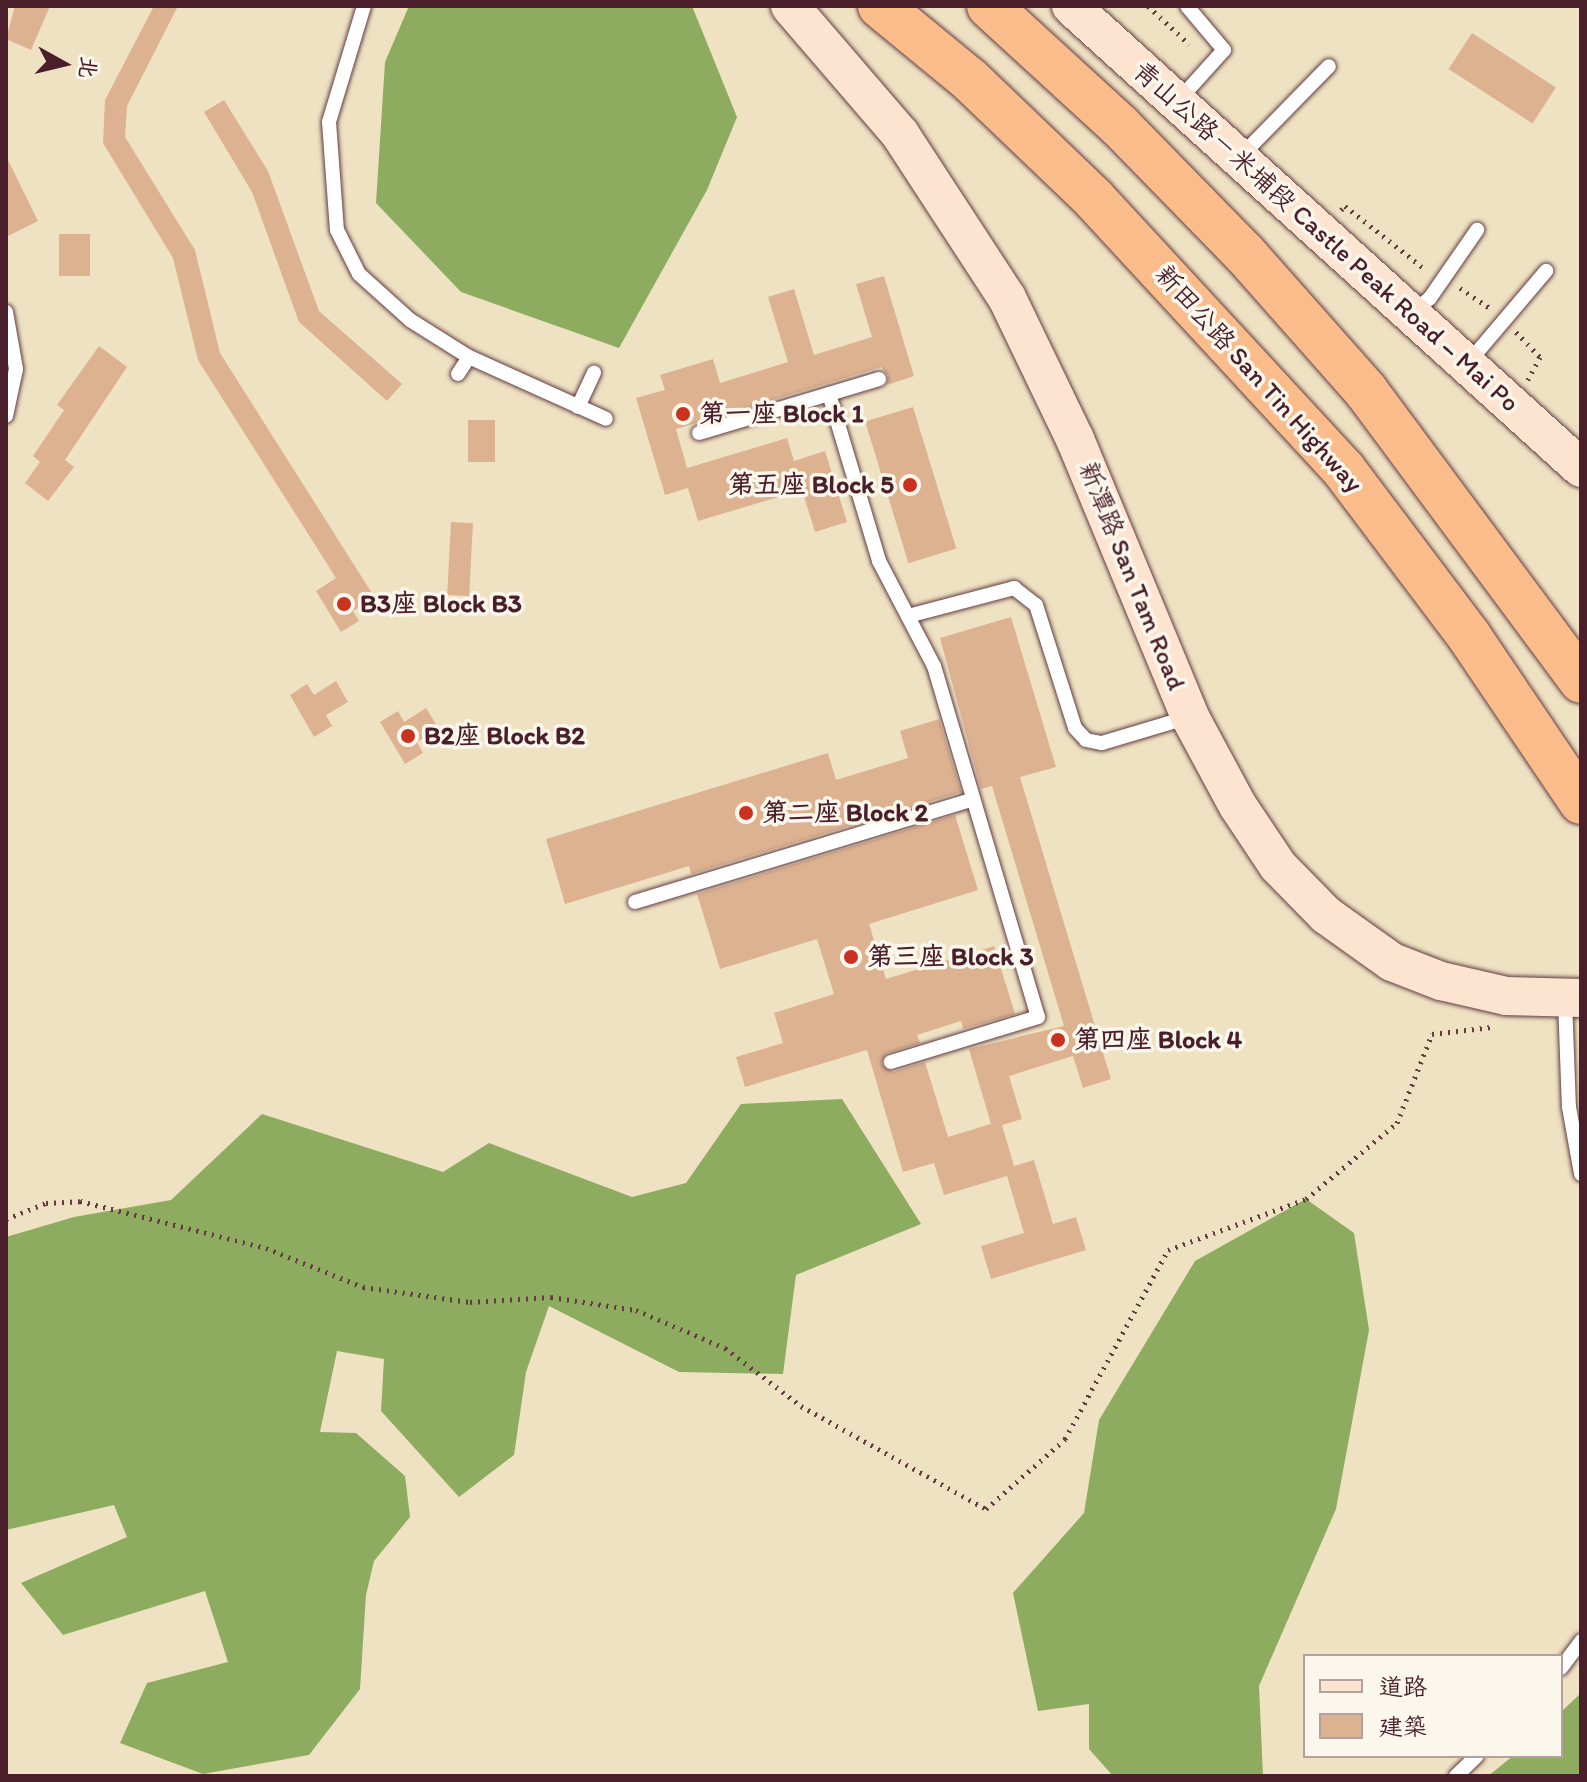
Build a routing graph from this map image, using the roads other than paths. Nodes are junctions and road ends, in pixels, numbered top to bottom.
1 (364, 6) edge
2 (790, 6) edge
3 (880, 6) edge
4 (989, 6) edge
5 (1071, 6) edge
6 (1187, 6) edge
7 (1329, 66) dead end
8 (1177, 102) junction
9 (1239, 158) junction
10 (1477, 230) dead end
11 (1546, 271) dead end
12 (6, 312) edge
13 (1411, 314) junction
14 (469, 357) junction
15 (1466, 365) junction
16 (594, 373) dead end
17 (458, 374) dead end
18 (879, 379) dead end
19 (829, 394) junction
20 (578, 407) junction
21 (6, 416) edge
22 (606, 419) dead end
23 (699, 433) dead end
24 (1581, 468) edge
25 (908, 616) junction
26 (1581, 681) edge
27 (1190, 717) junction
28 (973, 799) junction
29 (1581, 802) edge
30 (635, 902) dead end
31 (1573, 999) edge
32 (891, 1062) dead end
33 (1581, 1174) edge
34 (1581, 1641) edge
35 (1563, 1665) edge
36 (1475, 1758) edge
37 (1456, 1776) edge

1 - 14 lane
2 - 27 street, 新潭路 San Tam Road
3 - 29 highway, 新田公路 San Tin Highway
4 - 26 highway
5 - 8 street, 青山公路－米埔段 Castle Peak Road – Mai Po
6 - 8 lane
7 - 9 lane
8 - 9 street, 青山公路－米埔段 Castle Peak Road – Mai Po
9 - 13 street, 青山公路－米埔段 Castle Peak Road – Mai Po
10 - 13 lane
11 - 15 lane
12 - 21 lane
13 - 15 street, 青山公路－米埔段 Castle Peak Road – Mai Po
14 - 17 lane
14 - 20 lane
15 - 24 street, 青山公路－米埔段 Castle Peak Road – Mai Po
16 - 20 lane
18 - 19 lane
19 - 23 lane
19 - 25 lane
20 - 22 lane
25 - 27 lane
25 - 28 lane
27 - 31 street, 新潭路 San Tam Road
28 - 30 lane
28 - 32 lane
31 - 33 lane
34 - 35 lane
36 - 37 lane

